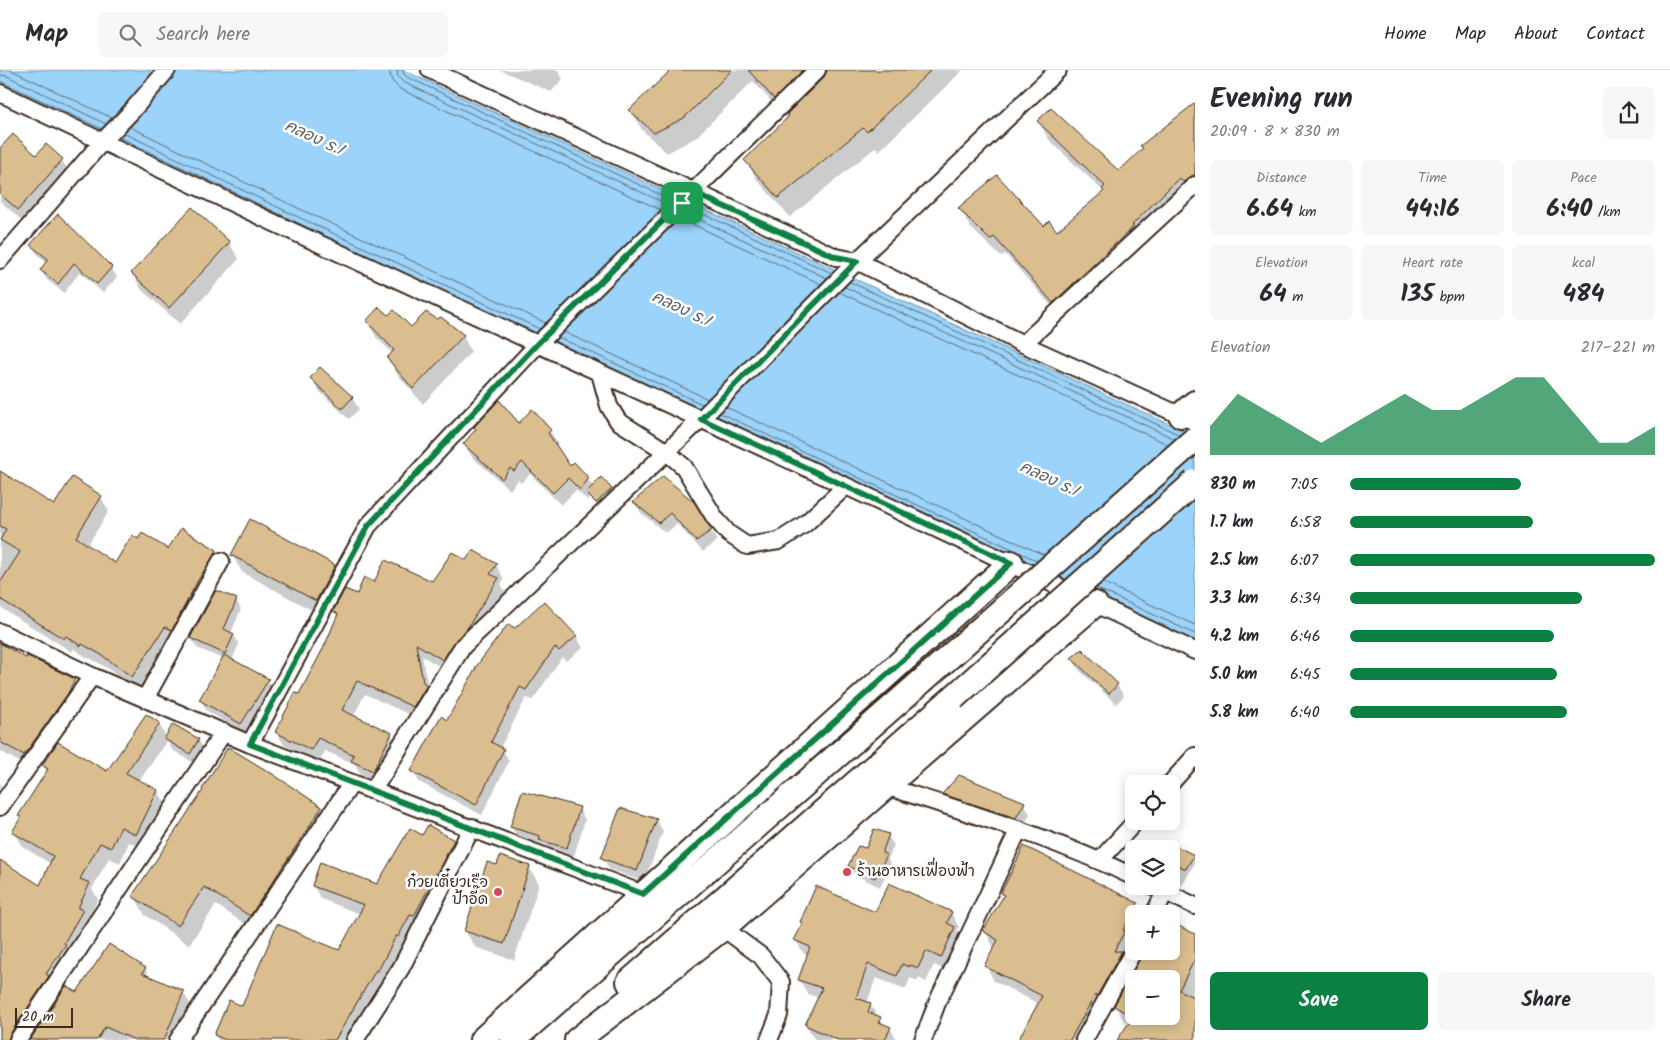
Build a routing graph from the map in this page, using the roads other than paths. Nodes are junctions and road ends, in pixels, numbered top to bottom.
1 (166, 70) edge
2 (430, 70) edge
3 (817, 70) edge
4 (1058, 70) edge
5 (0, 93) edge
6 (102, 142) junction
7 (1195, 185) edge
8 (687, 197) junction
9 (0, 260) edge
10 (857, 261) junction
11 (537, 344) junction
12 (1023, 344) junction
13 (600, 373) junction
14 (1190, 413) edge
15 (701, 419) junction
16 (1195, 439) edge
17 (667, 452) junction
18 (1195, 482) edge
19 (846, 486) junction
20 (221, 561) dead end
21 (1011, 563) junction
22 (1095, 604) junction
23 (0, 632) edge
24 (1195, 651) edge
25 (92, 676) junction
26 (145, 699) junction
27 (224, 732) junction
28 (250, 744) junction
29 (1195, 756) edge
30 (1178, 775) edge
31 (352, 783) junction
32 (886, 786) junction
33 (373, 790) junction
34 (0, 807) edge
35 (472, 828) junction
36 (1019, 829) junction
37 (1128, 830) edge
38 (1100, 860) junction
39 (1125, 872) edge
40 (643, 894) junction
41 (1172, 895) edge
42 (1195, 906) edge
43 (723, 928) junction
44 (1128, 960) edge
45 (576, 1039) edge
46 (18, 1040) edge
47 (178, 1040) edge
48 (354, 1040) edge
49 (482, 1040) edge
50 (513, 1040) edge
51 (769, 1040) edge
52 (923, 1040) edge
53 (1084, 1040) edge

1 - 6 street
2 - 8 street
3 - 8 street
4 - 10 street
5 - 6 street
6 - 9 street
6 - 11 street
7 - 12 street
8 - 10 street
8 - 11 street
10 - 12 street
10 - 15 street
11 - 13 street
11 - 28 street
12 - 14 street
13 - 15 street
13 - 17 street
15 - 17 street
15 - 19 street
16 - 50 main road, bridge
17 - 19 street
17 - 33 street
18 - 45 main road, bridge
19 - 21 street
20 - 26 street
21 - 22 street
21 - 40 main road
22 - 24 street
22 - 32 main road
23 - 25 street
25 - 26 street
25 - 34 street
26 - 27 street
27 - 28 street
27 - 46 street
28 - 31 street
29 - 30 street
31 - 33 street
31 - 47 street
32 - 36 street
32 - 43 main road
33 - 35 street
35 - 40 street
35 - 48 street
36 - 38 street
36 - 52 street
37 - 38 street
38 - 39 street
40 - 49 main road
41 - 42 street
43 - 45 main road
43 - 51 street
44 - 53 street

